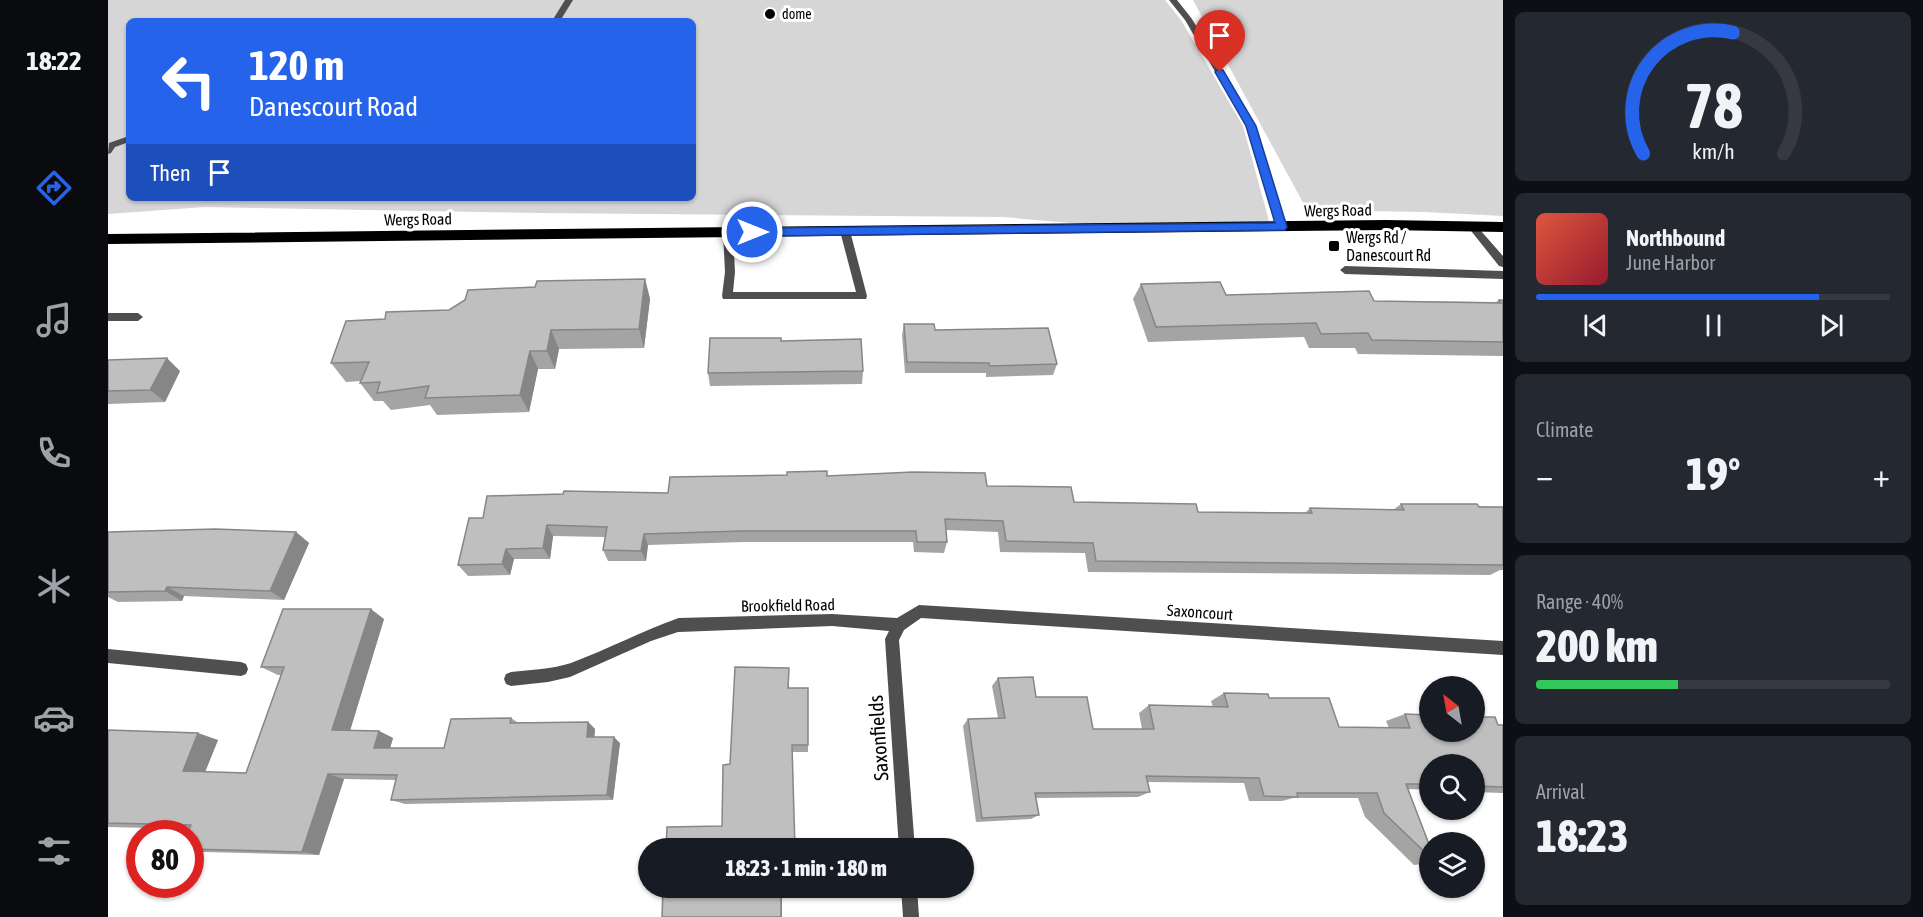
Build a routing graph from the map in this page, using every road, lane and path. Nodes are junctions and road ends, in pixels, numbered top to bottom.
1 (569, 0) edge
2 (1173, 0) edge
3 (557, 18) edge
4 (126, 140) edge
5 (109, 146) edge
6 (1471, 225) junction
7 (1281, 227) junction
8 (1503, 227) edge
9 (845, 231) junction
10 (728, 232) junction
11 (108, 239) edge
12 (1503, 263) edge
13 (1345, 270) dead end
14 (1503, 275) edge
15 (108, 317) edge
16 (138, 317) dead end
17 (899, 625) junction
18 (1503, 648) edge
19 (108, 656) edge
20 (241, 669) dead end
21 (511, 679) dead end
22 (906, 838) edge
23 (910, 898) edge
24 (911, 917) edge

1 - 3 street
2 - 7 street
4 - 5 street
6 - 7 highway, Wergs Road
6 - 8 highway, Wergs Road
6 - 12 street
7 - 9 highway, Wergs Road
9 - 10 highway, Wergs Road
9 - 10 street
10 - 11 highway, Wergs Road
13 - 14 street
15 - 16 street
17 - 18 street, Saxoncourt
17 - 21 street, Brookfield Road
17 - 22 street, Saxonfields
19 - 20 street
23 - 24 street

